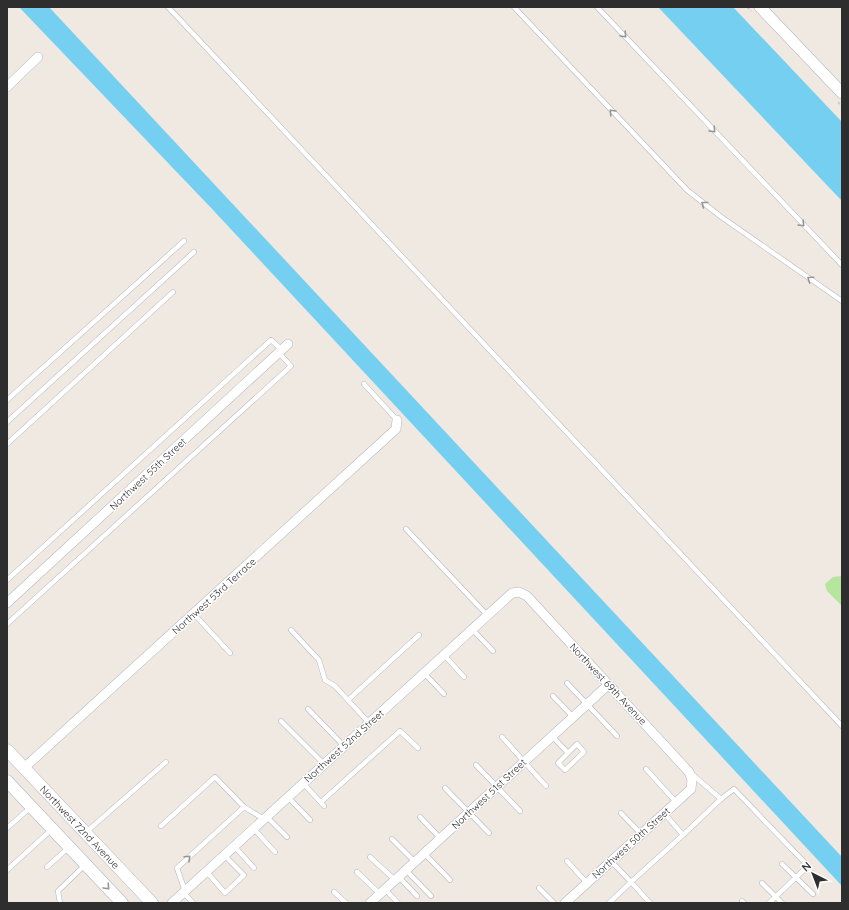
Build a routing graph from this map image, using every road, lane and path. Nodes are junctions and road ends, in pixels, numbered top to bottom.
1 (168, 7) edge
2 (514, 7) edge
3 (597, 7) edge
4 (762, 8) edge
5 (38, 57) dead end
6 (7, 87) edge
7 (842, 93) edge
8 (184, 241) dead end
9 (194, 252) dead end
10 (842, 266) edge
11 (173, 292) dead end
12 (842, 301) edge
13 (283, 349) junction
14 (364, 384) dead end
15 (7, 400) edge
16 (397, 420) joint
17 (7, 422) edge
18 (7, 444) edge
19 (406, 529) dead end
20 (7, 580) edge
21 (518, 592) joint
22 (7, 603) edge
23 (194, 614) junction
24 (487, 615) junction
25 (7, 624) edge
26 (472, 629) junction
27 (291, 630) dead end
28 (419, 635) dead end
29 (493, 651) dead end
30 (230, 653) dead end
31 (444, 655) junction
32 (424, 673) junction
33 (464, 677) dead end
34 (567, 683) dead end
35 (608, 685) junction
36 (444, 694) dead end
37 (553, 696) dead end
38 (348, 700) junction
39 (587, 704) junction
40 (308, 709) dead end
41 (573, 717) junction
42 (281, 721) dead end
43 (369, 723) junction
44 (842, 726) edge
45 (552, 736) junction
46 (617, 736) dead end
47 (502, 737) dead end
48 (344, 746) junction
49 (418, 748) dead end
50 (7, 750) edge
51 (568, 752) junction
52 (525, 761) junction
53 (166, 762) dead end
54 (324, 764) junction
55 (476, 765) dead end
56 (24, 768) junction
57 (646, 769) dead end
58 (691, 776) junction
59 (7, 781) edge
60 (303, 783) junction
61 (497, 786) junction
62 (546, 786) dead end
63 (445, 788) dead end
64 (288, 797) junction
65 (721, 799) junction
66 (676, 802) junction
67 (31, 807) junction
68 (244, 807) junction
69 (520, 811) dead end
70 (469, 812) junction
71 (621, 813) dead end
72 (664, 813) junction
73 (420, 817) dead end
74 (265, 818) junction
75 (310, 820) dead end
76 (161, 826) dead end
77 (7, 828) edge
78 (52, 828) junction
79 (253, 828) junction
80 (86, 833) junction
81 (489, 833) dead end
82 (641, 834) junction
83 (683, 835) junction
84 (287, 837) dead end
85 (440, 838) junction
86 (392, 839) dead end
87 (69, 846) junction
88 (234, 846) junction
89 (275, 852) dead end
90 (424, 853) junction
91 (224, 855) junction
92 (370, 857) dead end
93 (567, 860) dead end
94 (415, 862) junction
95 (611, 862) junction
96 (782, 864) dead end
97 (86, 865) junction
98 (47, 867) dead end
99 (254, 868) dead end
100 (7, 870) edge
101 (406, 870) junction
102 (206, 871) junction
103 (357, 872) dead end
104 (796, 877) junction
105 (397, 878) junction
106 (450, 880) dead end
107 (631, 882) junction
108 (587, 883) junction
109 (762, 883) dead end
110 (539, 888) dead end
111 (383, 891) junction
112 (184, 892) junction
113 (334, 892) dead end
114 (813, 894) dead end
115 (417, 896) dead end
116 (431, 896) dead end
117 (776, 896) junction
118 (60, 903) edge
119 (122, 903) edge
120 (152, 903) edge
121 (172, 903) edge
122 (193, 903) edge
123 (346, 903) edge
124 (370, 903) edge
125 (398, 903) edge
126 (554, 903) edge
127 (565, 903) edge
128 (609, 903) edge
129 (650, 903) edge
130 (769, 903) edge
131 (782, 903) edge

1 - 44 lane
12 -> 2 lane
3 -> 10 lane
4 - 7 street
5 - 6 street
8 - 15 lane
9 - 17 lane
11 - 18 lane
13 - 20 lane
13 - 22 street, Northwest 55th Street
13 - 25 lane
14 - 16 lane
16 - 23 street, Northwest 53rd Terrace
19 - 24 lane
21 - 24 street, Northwest 52nd Street
21 - 35 street, Northwest 69th Avenue
23 - 30 lane
23 - 56 street, Northwest 53rd Terrace
24 - 26 street, Northwest 52nd Street
26 - 29 lane
26 - 31 street, Northwest 52nd Street
27 - 38 lane
28 - 38 lane
31 - 32 street, Northwest 52nd Street
31 - 33 lane
32 - 36 lane
32 - 43 street, Northwest 52nd Street
34 - 39 lane
35 - 39 street, Northwest 51st Street
35 - 58 street, Northwest 69th Avenue
37 - 41 lane
38 - 43 lane
39 - 41 street, Northwest 51st Street
39 - 46 lane
40 - 48 lane
41 - 45 street, Northwest 51st Street
42 - 54 lane
43 - 48 street, Northwest 52nd Street
45 - 51 lane
45 - 52 street, Northwest 51st Street
47 - 52 lane
48 - 54 street, Northwest 52nd Street
49 - 60 lane
50 - 56 main road, Northwest 72nd Avenue
51 - 51 lane
52 - 61 street, Northwest 51st Street
52 - 62 lane
53 - 80 lane
54 - 60 street, Northwest 52nd Street
55 - 61 lane
56 - 80 main road, Northwest 72nd Avenue
57 - 66 lane
58 - 65 lane
58 - 66 street, Northwest 50th Street
59 - 67 main road
60 - 64 street, Northwest 52nd Street
61 - 69 lane
61 - 70 street, Northwest 51st Street
63 - 70 lane
64 - 74 street, Northwest 52nd Street
64 - 75 lane
65 - 83 lane
65 - 104 lane
66 - 72 street, Northwest 50th Street
67 - 77 lane
67 - 78 main road
68 - 74 lane
68 - 76 lane
112 -> 68 lane
70 - 81 lane
70 - 85 street, Northwest 51st Street
71 - 82 lane
72 - 82 street, Northwest 50th Street
72 - 83 lane
73 - 85 lane
74 - 79 street, Northwest 52nd Street
74 - 84 lane
78 - 87 main road
78 - 100 lane
79 - 88 street, Northwest 52nd Street
79 - 89 lane
80 - 120 main road, Northwest 72nd Avenue
82 - 95 street, Northwest 50th Street
83 - 107 lane
85 - 90 street, Northwest 51st Street
86 - 94 lane
87 - 97 main road
87 - 98 lane
88 - 91 street, Northwest 52nd Street
88 - 99 lane
90 - 94 street, Northwest 51st Street
90 - 106 lane
91 - 102 street, Northwest 52nd Street
91 - 102 lane
92 - 105 lane
93 - 108 lane
94 - 101 street, Northwest 51st Street
95 - 107 lane
95 - 108 street, Northwest 50th Street
96 - 104 lane
97 - 118 lane
97 -> 119 main road
101 - 105 street, Northwest 51st Street
101 - 116 lane
102 - 112 street, Northwest 52nd Street
103 - 111 lane
104 - 114 lane
104 - 117 lane
105 - 111 street, Northwest 51st Street
105 - 115 lane
107 - 128 lane
107 - 129 lane
108 - 127 street, Northwest 50th Street
109 - 117 lane
110 - 126 lane
111 - 124 street, Northwest 51st Street
111 - 125 lane
112 - 121 street, Northwest 52nd Street
112 - 122 lane
113 - 123 lane
117 - 130 lane
117 - 131 lane

